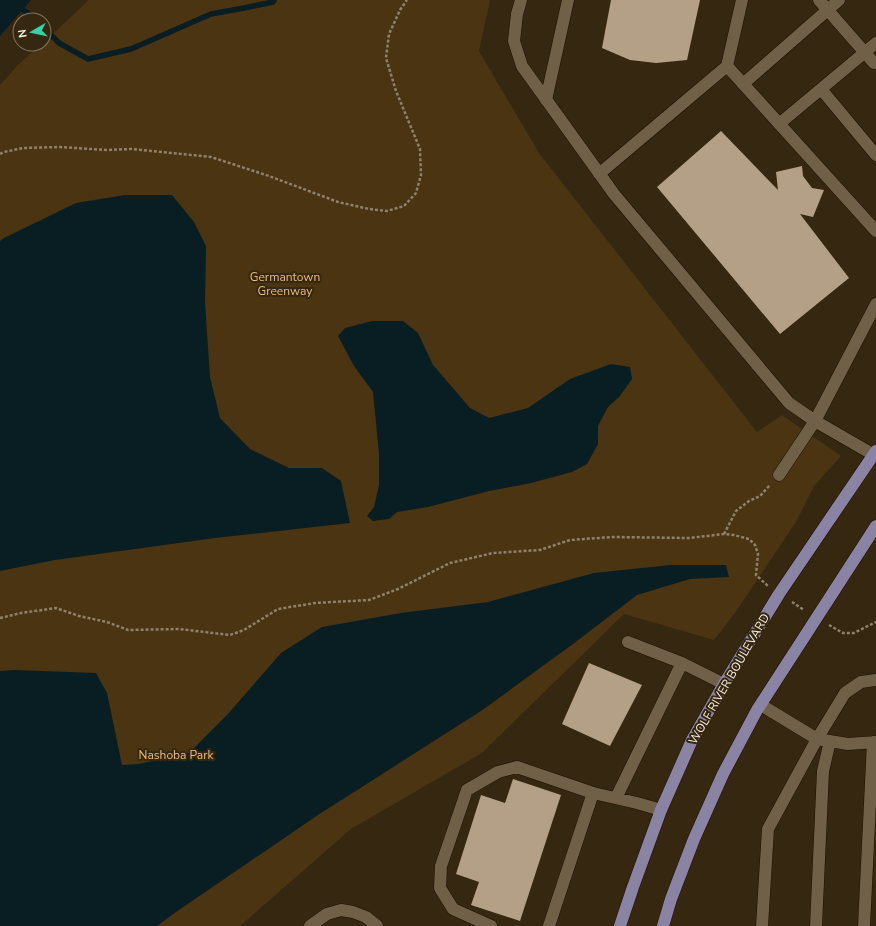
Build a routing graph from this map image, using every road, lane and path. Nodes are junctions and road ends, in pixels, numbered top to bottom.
1 (406, 0) edge
2 (520, 0) edge
3 (568, 0) edge
4 (742, 0) edge
5 (819, 0) edge
6 (839, 0) edge
7 (828, 10) junction
8 (876, 44) edge
9 (866, 52) junction
10 (875, 64) edge
11 (727, 66) junction
12 (743, 84) junction
13 (821, 90) junction
14 (546, 100) junction
15 (779, 124) junction
16 (0, 154) edge
17 (876, 155) edge
18 (599, 174) junction
19 (876, 231) edge
20 (876, 304) edge
21 (815, 421) junction
22 (875, 453) edge
23 (779, 475) joint
24 (876, 526) edge
25 (724, 534) junction
26 (779, 594) junction
27 (817, 617) junction
28 (0, 618) edge
29 (876, 622) edge
30 (628, 642) dead end
31 (682, 663) junction
32 (876, 680) edge
33 (724, 684) junction
34 (761, 705) junction
35 (817, 740) junction
36 (830, 741) junction
37 (875, 742) edge
38 (593, 793) junction
39 (616, 798) junction
40 (661, 810) junction
41 (310, 926) edge
42 (377, 926) edge
43 (491, 926) edge
44 (549, 926) edge
45 (620, 926) edge
46 (663, 926) edge
47 (762, 926) edge
48 (816, 926) edge
49 (864, 926) edge

1 - 16 path
2 - 14 lane
3 - 14 lane
4 - 11 lane
5 - 7 lane
6 - 7 lane
7 - 9 lane
7 - 12 lane
8 - 9 lane
9 - 10 lane
9 - 13 lane
11 - 12 lane
11 - 18 lane
12 - 15 lane
13 - 15 lane
13 - 17 lane
14 - 18 lane
15 - 19 lane
18 - 21 lane
20 - 21 lane
21 - 22 lane
21 - 23 lane
22 - 26 main road, WOLF RIVER BOULEVARD
23 - 25 path
24 - 27 main road
25 - 26 path
25 - 28 path
26 - 27 path
26 - 33 main road, WOLF RIVER BOULEVARD
27 - 29 path
27 - 34 main road
30 - 31 lane
31 - 33 lane
31 - 39 lane
32 - 35 lane
33 - 40 main road, WOLF RIVER BOULEVARD
34 - 35 lane
34 - 46 main road
35 - 36 lane
35 - 47 lane
36 - 37 lane
36 - 48 lane
37 - 49 lane
38 - 39 lane
38 - 43 lane
38 - 44 lane
39 - 40 lane
40 - 45 main road, WOLF RIVER BOULEVARD
41 - 42 lane

